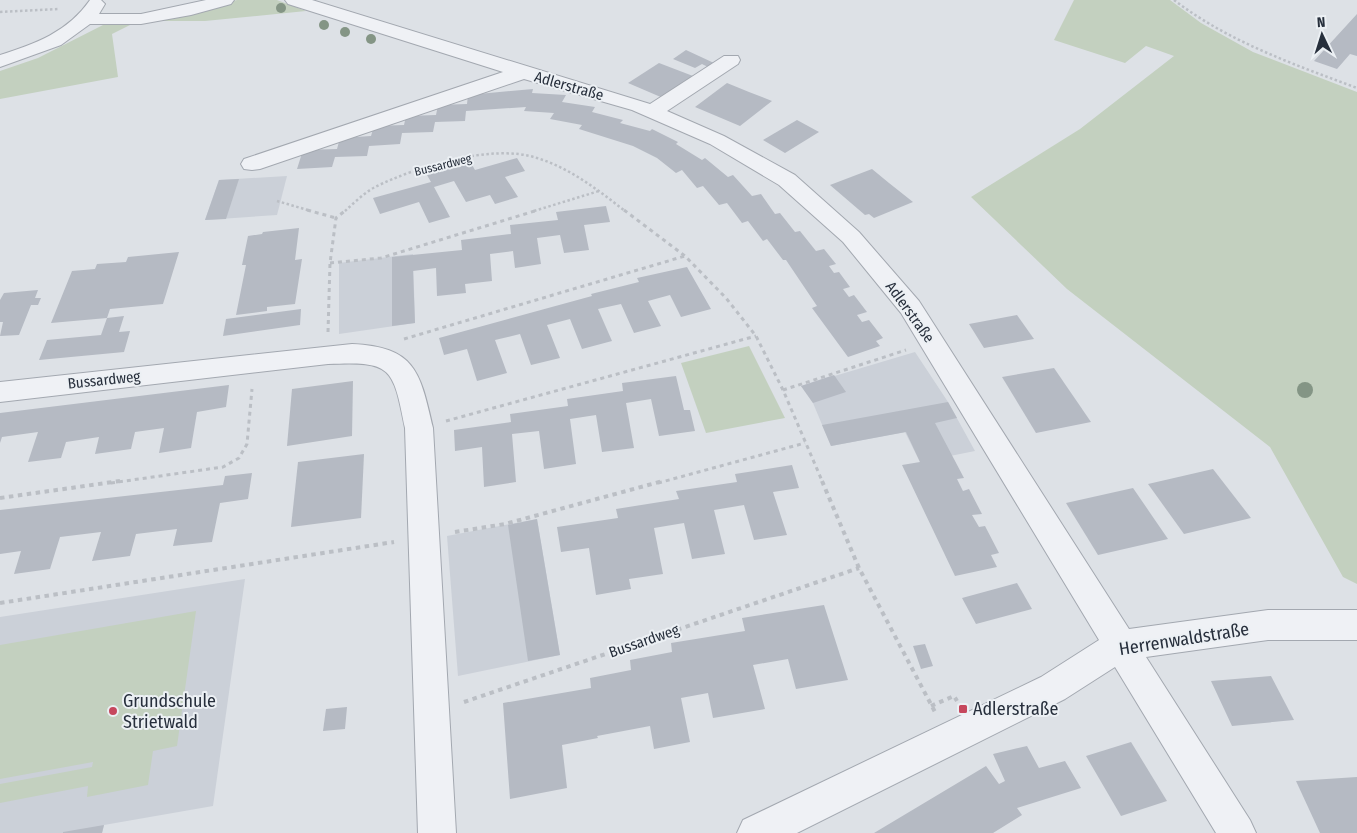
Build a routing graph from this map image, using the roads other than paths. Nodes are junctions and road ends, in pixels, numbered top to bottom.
1 (225, 0) edge
2 (294, 0) edge
3 (93, 8) edge
4 (731, 60) dead end
5 (0, 61) edge
6 (525, 73) junction
7 (651, 112) junction
8 (252, 164) dead end
9 (0, 392) edge
10 (1357, 625) edge
11 (1119, 646) junction
12 (437, 833) edge
13 (756, 833) edge
14 (1236, 833) edge

1 - 3 street
2 - 6 street, Adlerstraße
3 - 5 street
4 - 7 street
6 - 7 street, Adlerstraße
6 - 8 street, Adlerstraße
7 - 11 street, Adlerstraße
9 - 12 street, Bussardweg
10 - 11 street, Herrenwaldstraße
11 - 13 street, Herrenwaldstraße
11 - 14 street, Adlerstraße

